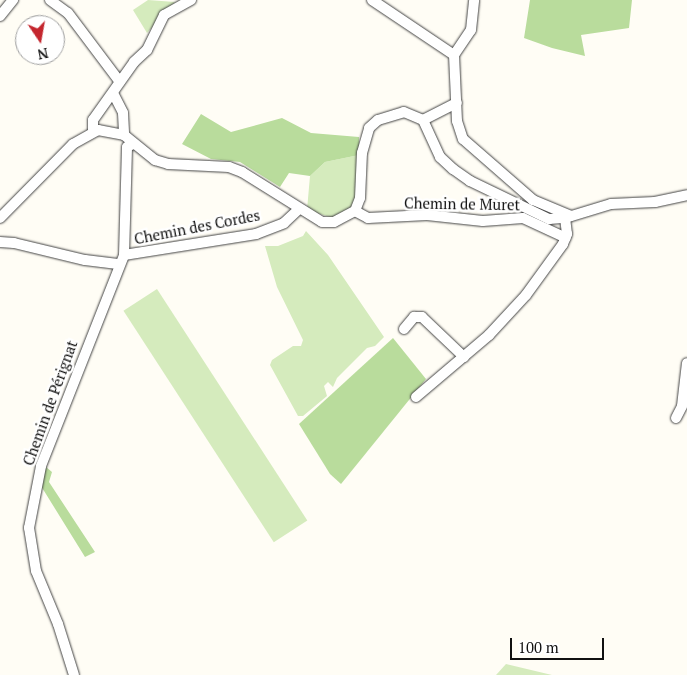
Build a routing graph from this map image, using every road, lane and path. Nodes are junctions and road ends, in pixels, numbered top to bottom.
1 (13, 0) edge
2 (50, 0) edge
3 (190, 0) edge
4 (372, 0) edge
5 (474, 0) edge
6 (0, 16) edge
7 (454, 54) junction
8 (120, 82) junction
9 (113, 93) junction
10 (457, 103) junction
11 (423, 120) junction
12 (93, 131) junction
13 (124, 136) junction
14 (133, 144) junction
15 (687, 195) edge
16 (299, 208) junction
17 (355, 211) junction
18 (568, 217) junction
19 (0, 218) edge
20 (566, 238) junction
21 (0, 242) edge
22 (122, 259) junction
23 (404, 329) dead end
24 (464, 357) junction
25 (687, 363) edge
26 (416, 397) dead end
27 (676, 418) dead end
28 (74, 675) edge

1 - 6 street
2 - 8 street
3 - 8 street
4 - 7 street
5 - 7 street
7 - 10 street
8 - 9 street
9 - 12 street
9 - 13 street
10 - 11 street
10 - 18 street
11 - 17 street
11 - 18 street
12 - 13 street
12 - 19 street
13 - 14 street
14 - 16 street
14 - 22 street, Chemin de Pérignat
15 - 18 street
16 - 17 street
16 - 22 street, Chemin des Cordes
17 - 20 street, Chemin de Muret
18 - 20 street
20 - 24 street
21 - 22 street, Chemin des Cordes
22 - 28 street, Chemin de Pérignat
23 - 24 street
24 - 26 street
25 - 27 street

